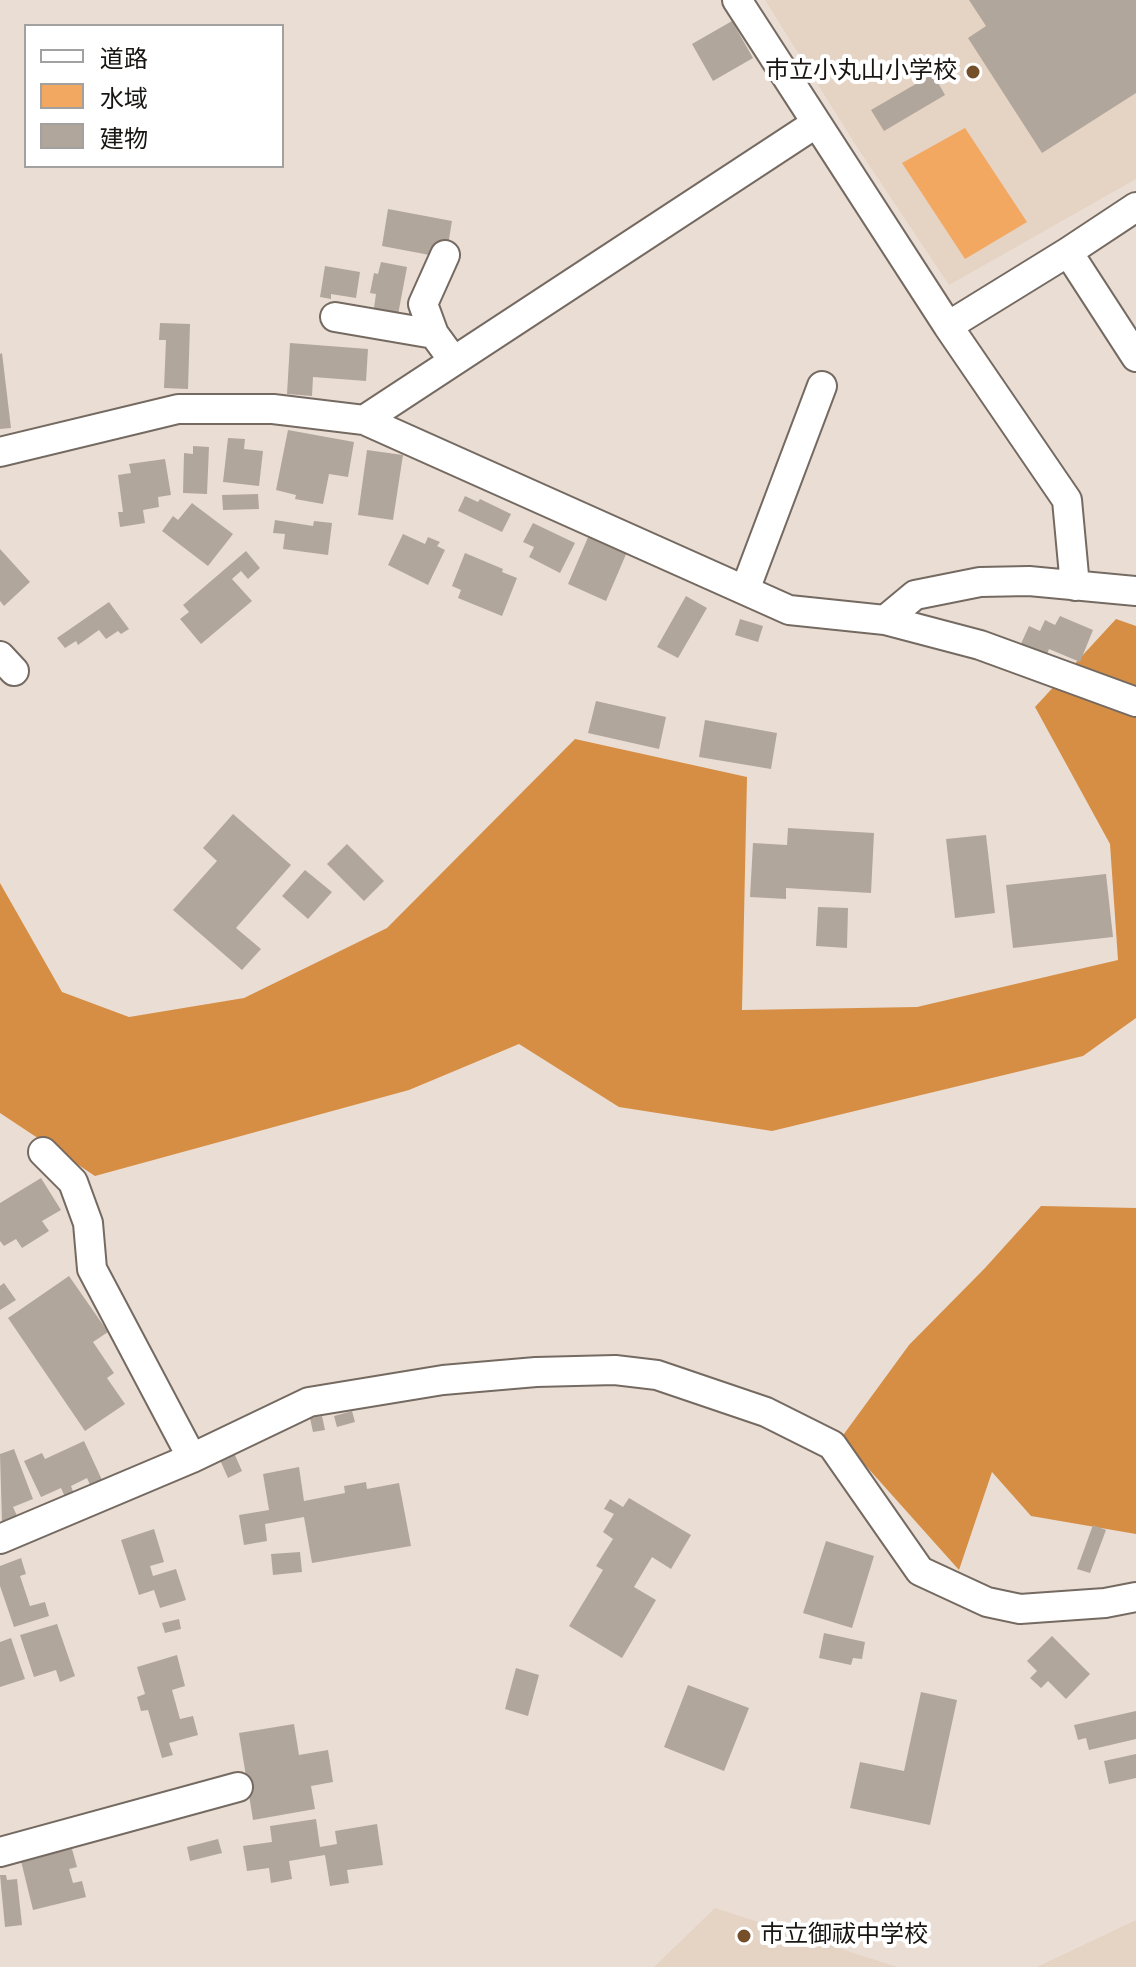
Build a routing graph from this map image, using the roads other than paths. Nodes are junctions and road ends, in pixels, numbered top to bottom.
1 (737, 0) edge
2 (815, 124) junction
3 (1136, 207) edge
4 (1068, 252) junction
5 (445, 255) dead end
6 (335, 317) dead end
7 (948, 326) junction
8 (434, 334) junction
9 (1136, 357) edge
10 (453, 360) junction
11 (822, 386) dead end
12 (364, 420) junction
13 (0, 452) edge
14 (1075, 586) junction
15 (745, 590) junction
16 (1136, 591) edge
17 (885, 620) junction
18 (1136, 702) edge
19 (43, 1152) dead end
20 (192, 1458) junction
21 (0, 1539) edge
22 (1136, 1597) edge
23 (238, 1787) dead end
24 (0, 1852) edge

1 - 2 street
2 - 7 street
2 - 10 street
3 - 4 street
4 - 7 street
4 - 9 street
5 - 8 street
6 - 8 street
7 - 14 street
8 - 10 street
10 - 12 street
11 - 15 street
12 - 13 street
12 - 15 street
14 - 16 street
14 - 17 street
15 - 17 street
17 - 18 street
19 - 20 street
20 - 21 street
20 - 22 street
23 - 24 street

